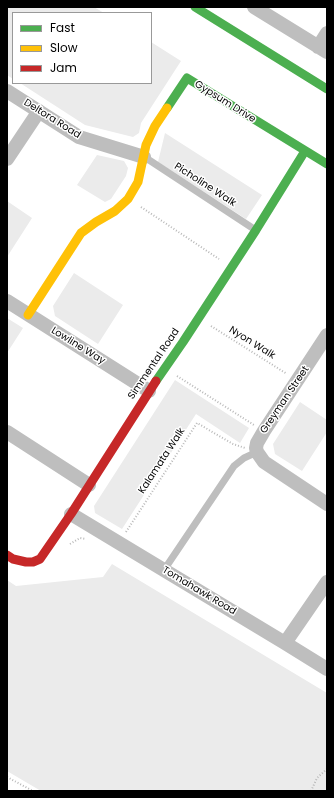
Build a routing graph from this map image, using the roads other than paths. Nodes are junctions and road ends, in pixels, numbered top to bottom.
1 (195, 7) edge
2 (254, 7) edge
3 (327, 33) edge
4 (322, 50) edge
5 (327, 88) edge
6 (7, 91) edge
7 (39, 111) junction
8 (305, 151) junction
9 (144, 157) junction
10 (7, 160) edge
11 (327, 164) edge
12 (256, 230) junction
13 (7, 301) edge
14 (28, 315) junction
15 (327, 335) edge
16 (149, 391) junction
17 (7, 432) edge
18 (257, 452) junction
19 (89, 485) junction
20 (327, 504) edge
21 (71, 514) junction
22 (7, 555) edge
23 (164, 570) junction
24 (327, 582) edge
25 (285, 642) junction
26 (327, 669) edge

1 - 5 street
2 - 4 street
3 - 4 street
6 - 7 street, Deltora Road
7 - 9 street, Deltora Road
7 - 10 street
8 - 9 street, Gypsum Drive
8 - 11 street, Gypsum Drive
8 - 12 street, Simmental Road
9 - 12 lane, Picholine Walk
9 - 14 street, Gypsum Drive
12 - 16 street, Simmental Road
13 - 14 street, Lowline Way
14 - 16 street, Lowline Way
15 - 18 street, Greyman Street
16 - 19 street, Simmental Road
17 - 19 street
18 - 20 street
18 - 23 lane
19 - 21 street, Simmental Road
21 - 22 street, Simmental Road
21 - 23 street, Tomahawk Road
23 - 25 street, Tomahawk Road
24 - 25 street
25 - 26 street, Tomahawk Road

